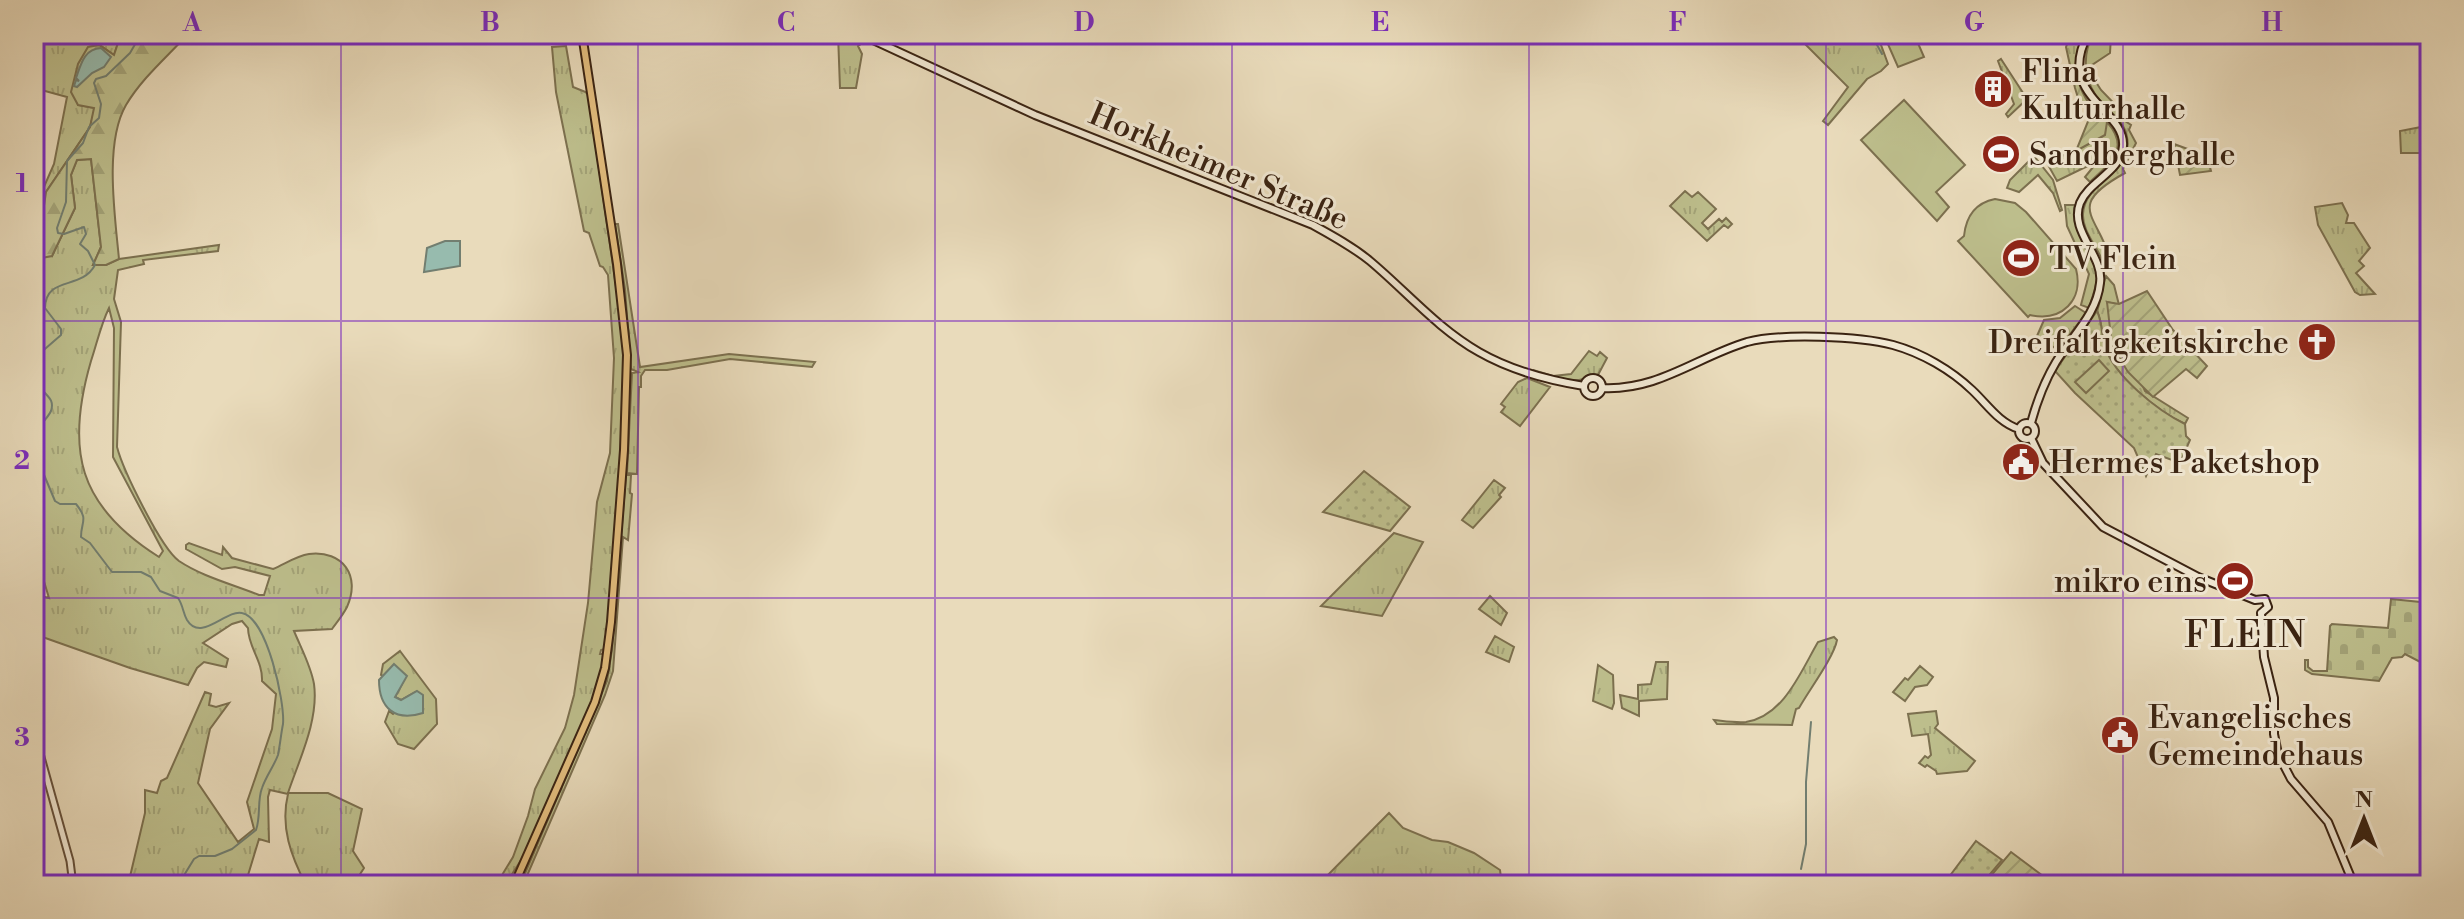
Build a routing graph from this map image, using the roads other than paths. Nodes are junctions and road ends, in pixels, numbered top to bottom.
1 (582, 34) edge
2 (860, 34) edge
3 (2088, 34) edge
4 (1584, 386) junction
5 (1602, 388) junction
6 (2031, 423) junction
7 (2019, 429) junction
8 (2031, 438) junction
9 (2255, 600) junction
10 (2261, 613) junction
11 (34, 732) edge
12 (73, 885) edge
13 (514, 885) edge
14 (2354, 885) edge

1 - 13 main road
2 - 4 main road, Horkheimer Straße
3 - 6 main road
4 - 5 main road
4 - 5 main road
5 - 7 main road
6 - 7 main road
6 - 8 main road
7 - 8 main road
8 - 9 main road
9 - 10 main road
9 - 10 main road
10 - 14 main road
11 - 12 street

